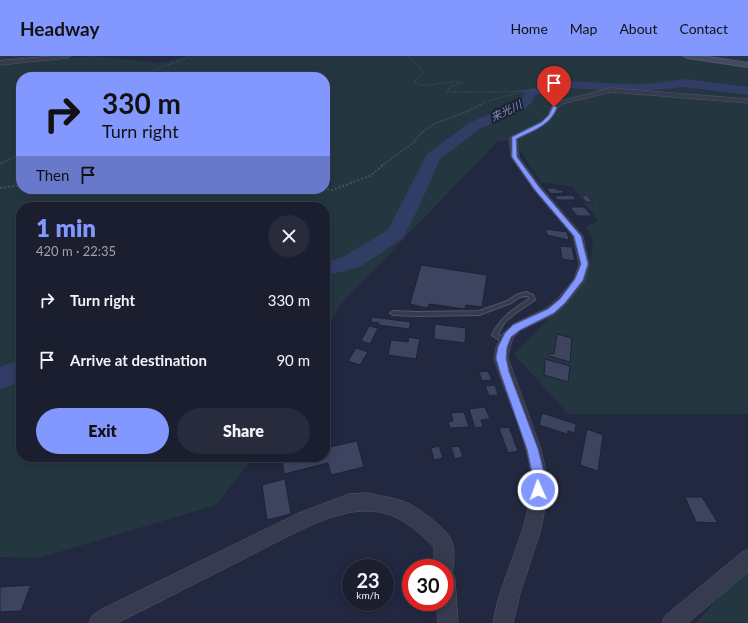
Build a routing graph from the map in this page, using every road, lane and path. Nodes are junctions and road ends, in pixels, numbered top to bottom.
1 (68, 56) edge
2 (190, 56) edge
3 (408, 56) edge
4 (688, 56) edge
5 (0, 63) edge
6 (748, 66) edge
7 (150, 72) edge
8 (525, 90) junction
9 (541, 91) dead end
10 (748, 101) edge
11 (16, 156) edge
12 (0, 164) edge
13 (16, 186) edge
14 (0, 188) edge
15 (330, 190) edge
16 (393, 313) dead end
17 (505, 342) junction
18 (444, 559) edge
19 (748, 560) edge
20 (447, 611) edge
21 (99, 623) edge
22 (448, 623) edge
23 (503, 623) edge
24 (672, 623) edge

1 - 5 street
2 - 7 path
3 - 8 path
4 - 6 street
8 - 9 path
8 - 15 path
10 - 17 street
11 - 12 path
13 - 14 path
16 - 17 lane
17 - 23 street
18 - 21 street
19 - 24 street
20 - 22 street

